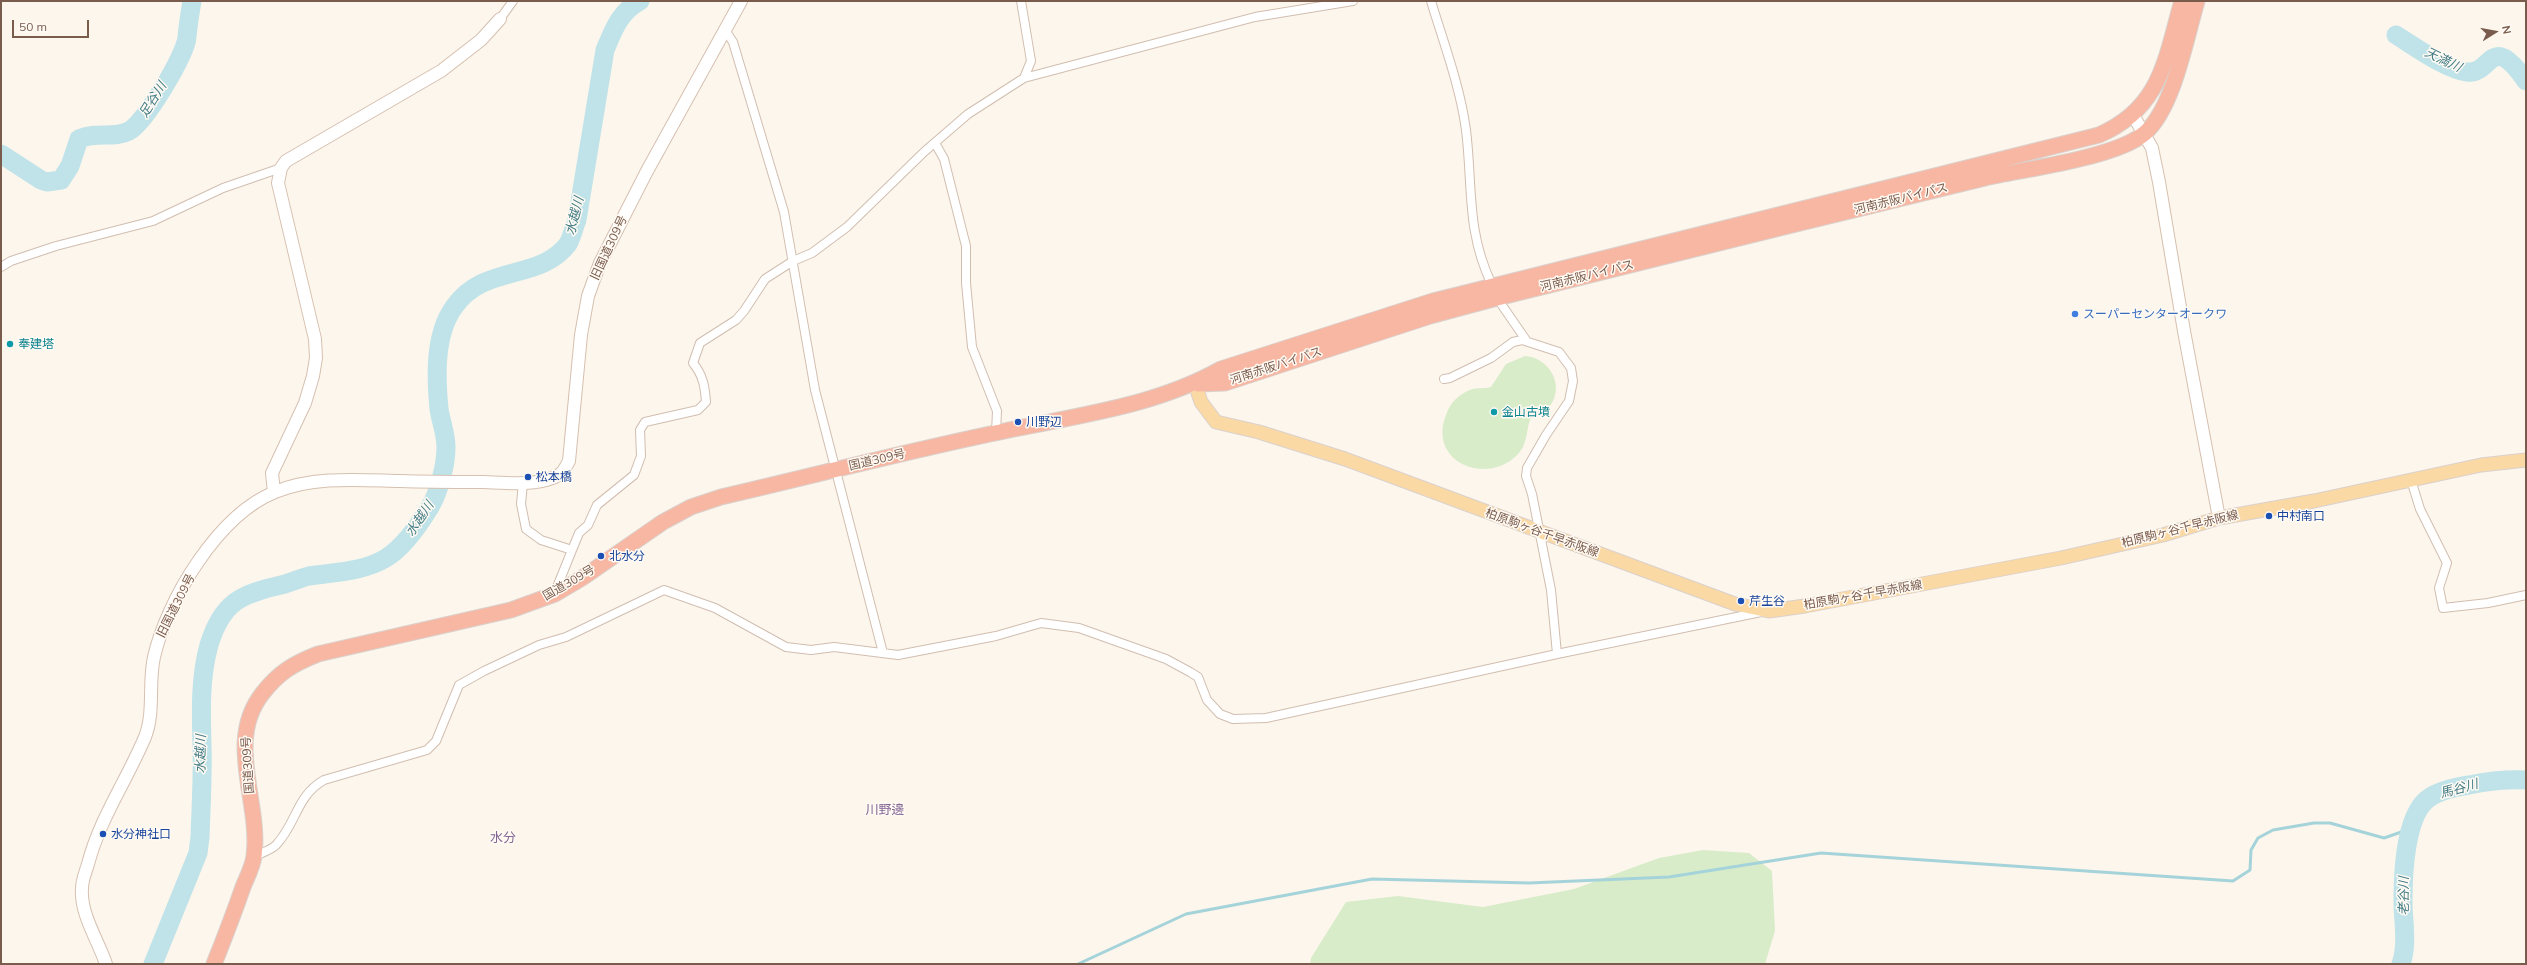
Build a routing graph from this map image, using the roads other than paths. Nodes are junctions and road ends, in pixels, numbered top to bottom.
1 (513, 1) edge
2 (741, 1) edge
3 (1021, 1) edge
4 (1353, 1) edge
5 (1431, 1) edge
6 (2182, 1) edge
7 (2197, 1) edge
8 (500, 19) joint
9 (725, 30) junction
10 (1024, 78) junction
11 (2134, 115) junction
12 (2145, 132) junction
13 (935, 143) junction
14 (281, 168) junction
15 (793, 260) junction
16 (1, 267) edge
17 (1494, 291) junction
18 (1526, 340) junction
19 (1444, 379) dead end
20 (1195, 384) junction
21 (996, 433) junction
22 (2526, 460) edge
23 (836, 470) junction
24 (2411, 480) junction
25 (523, 483) junction
26 (274, 492) junction
27 (2219, 518) junction
28 (1540, 533) junction
29 (572, 550) junction
30 (555, 594) junction
31 (2526, 595) edge
32 (1769, 610) junction
33 (883, 653) junction
34 (1557, 654) junction
35 (254, 857) junction
36 (106, 964) edge
37 (214, 964) edge

1 - 8 street
2 - 9 street, 旧国道309号
3 - 10 street
4 - 10 street
5 - 17 street
6 - 11 highway, 河南赤阪バイパス
7 - 12 highway, 河南赤阪バイパス
8 - 14 street
9 - 15 street
9 - 25 street, 旧国道309号
10 - 13 street
11 - 12 street
11 - 17 highway, 河南赤阪バイパス
12 - 17 highway, 河南赤阪バイパス
12 - 27 street
13 - 15 street
13 - 21 street
14 - 16 street
14 - 26 street
15 - 23 street
15 - 29 street
17 - 18 street
17 - 20 highway, 河南赤阪バイパス
18 - 19 street
18 - 28 street
20 - 21 highway, 国道309号
20 - 28 main road, 柏原駒ヶ谷千早赤阪線
21 - 23 highway, 国道309号
22 - 24 main road, 柏原駒ヶ谷千早赤阪線
23 - 30 highway, 国道309号
23 - 33 street
24 - 27 main road, 柏原駒ヶ谷千早赤阪線
24 - 31 street
25 - 26 street, 旧国道309号
25 - 29 street
26 - 36 street, 旧国道309号
27 - 32 main road, 柏原駒ヶ谷千早赤阪線
28 - 32 main road, 柏原駒ヶ谷千早赤阪線
28 - 34 street
29 - 30 street
30 - 35 highway, 国道309号
32 - 34 street
33 - 34 street
33 - 35 street
35 - 37 highway, 国道309号

